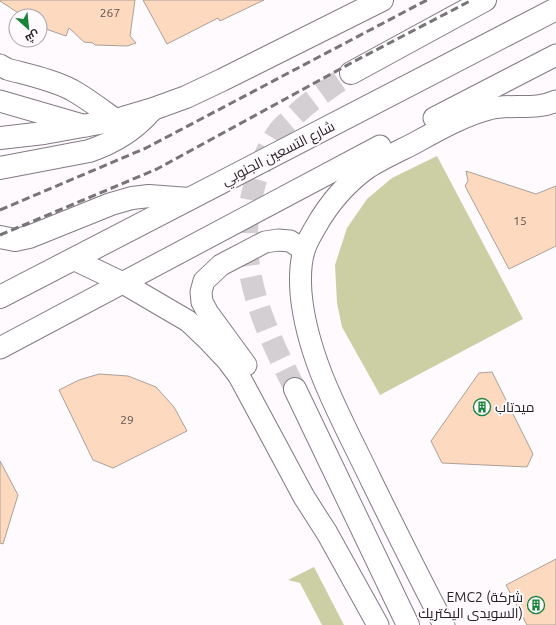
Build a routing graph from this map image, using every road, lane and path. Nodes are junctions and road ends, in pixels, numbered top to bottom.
1 (382, 0) edge
2 (485, 0) edge
3 (556, 10) edge
4 (556, 55) edge
5 (0, 65) edge
6 (351, 73) tunnel mouth
7 (0, 101) edge
8 (550, 106) edge
9 (153, 109) junction
10 (116, 120) junction
11 (86, 126) junction
12 (426, 129) junction
13 (0, 138) edge
14 (0, 168) edge
15 (188, 199) junction
16 (0, 237) edge
17 (304, 250) junction
18 (73, 259) junction
19 (123, 283) junction
20 (0, 297) edge
21 (0, 348) edge
22 (295, 389) tunnel mouth
23 (327, 533) junction
24 (378, 625) edge
25 (408, 625) edge
26 (444, 625) edge

1 - 9 highway
2 - 6 highway
3 - 15 highway, شارع التسعين الجنوبي
4 - 12 street
5 - 10 street
7 - 11 street
8 - 12 street
9 - 10 highway
9 - 14 highway
10 - 11 highway
11 - 13 highway
12 - 17 street
12 - 19 street
15 - 16 highway
15 - 18 highway, شارع التسعين الجنوبي
17 - 23 street
17 - 26 street
18 - 19 street
18 - 20 highway, شارع التسعين الجنوبي
19 - 21 street
19 - 23 street
22 - 25 highway
23 - 24 street

